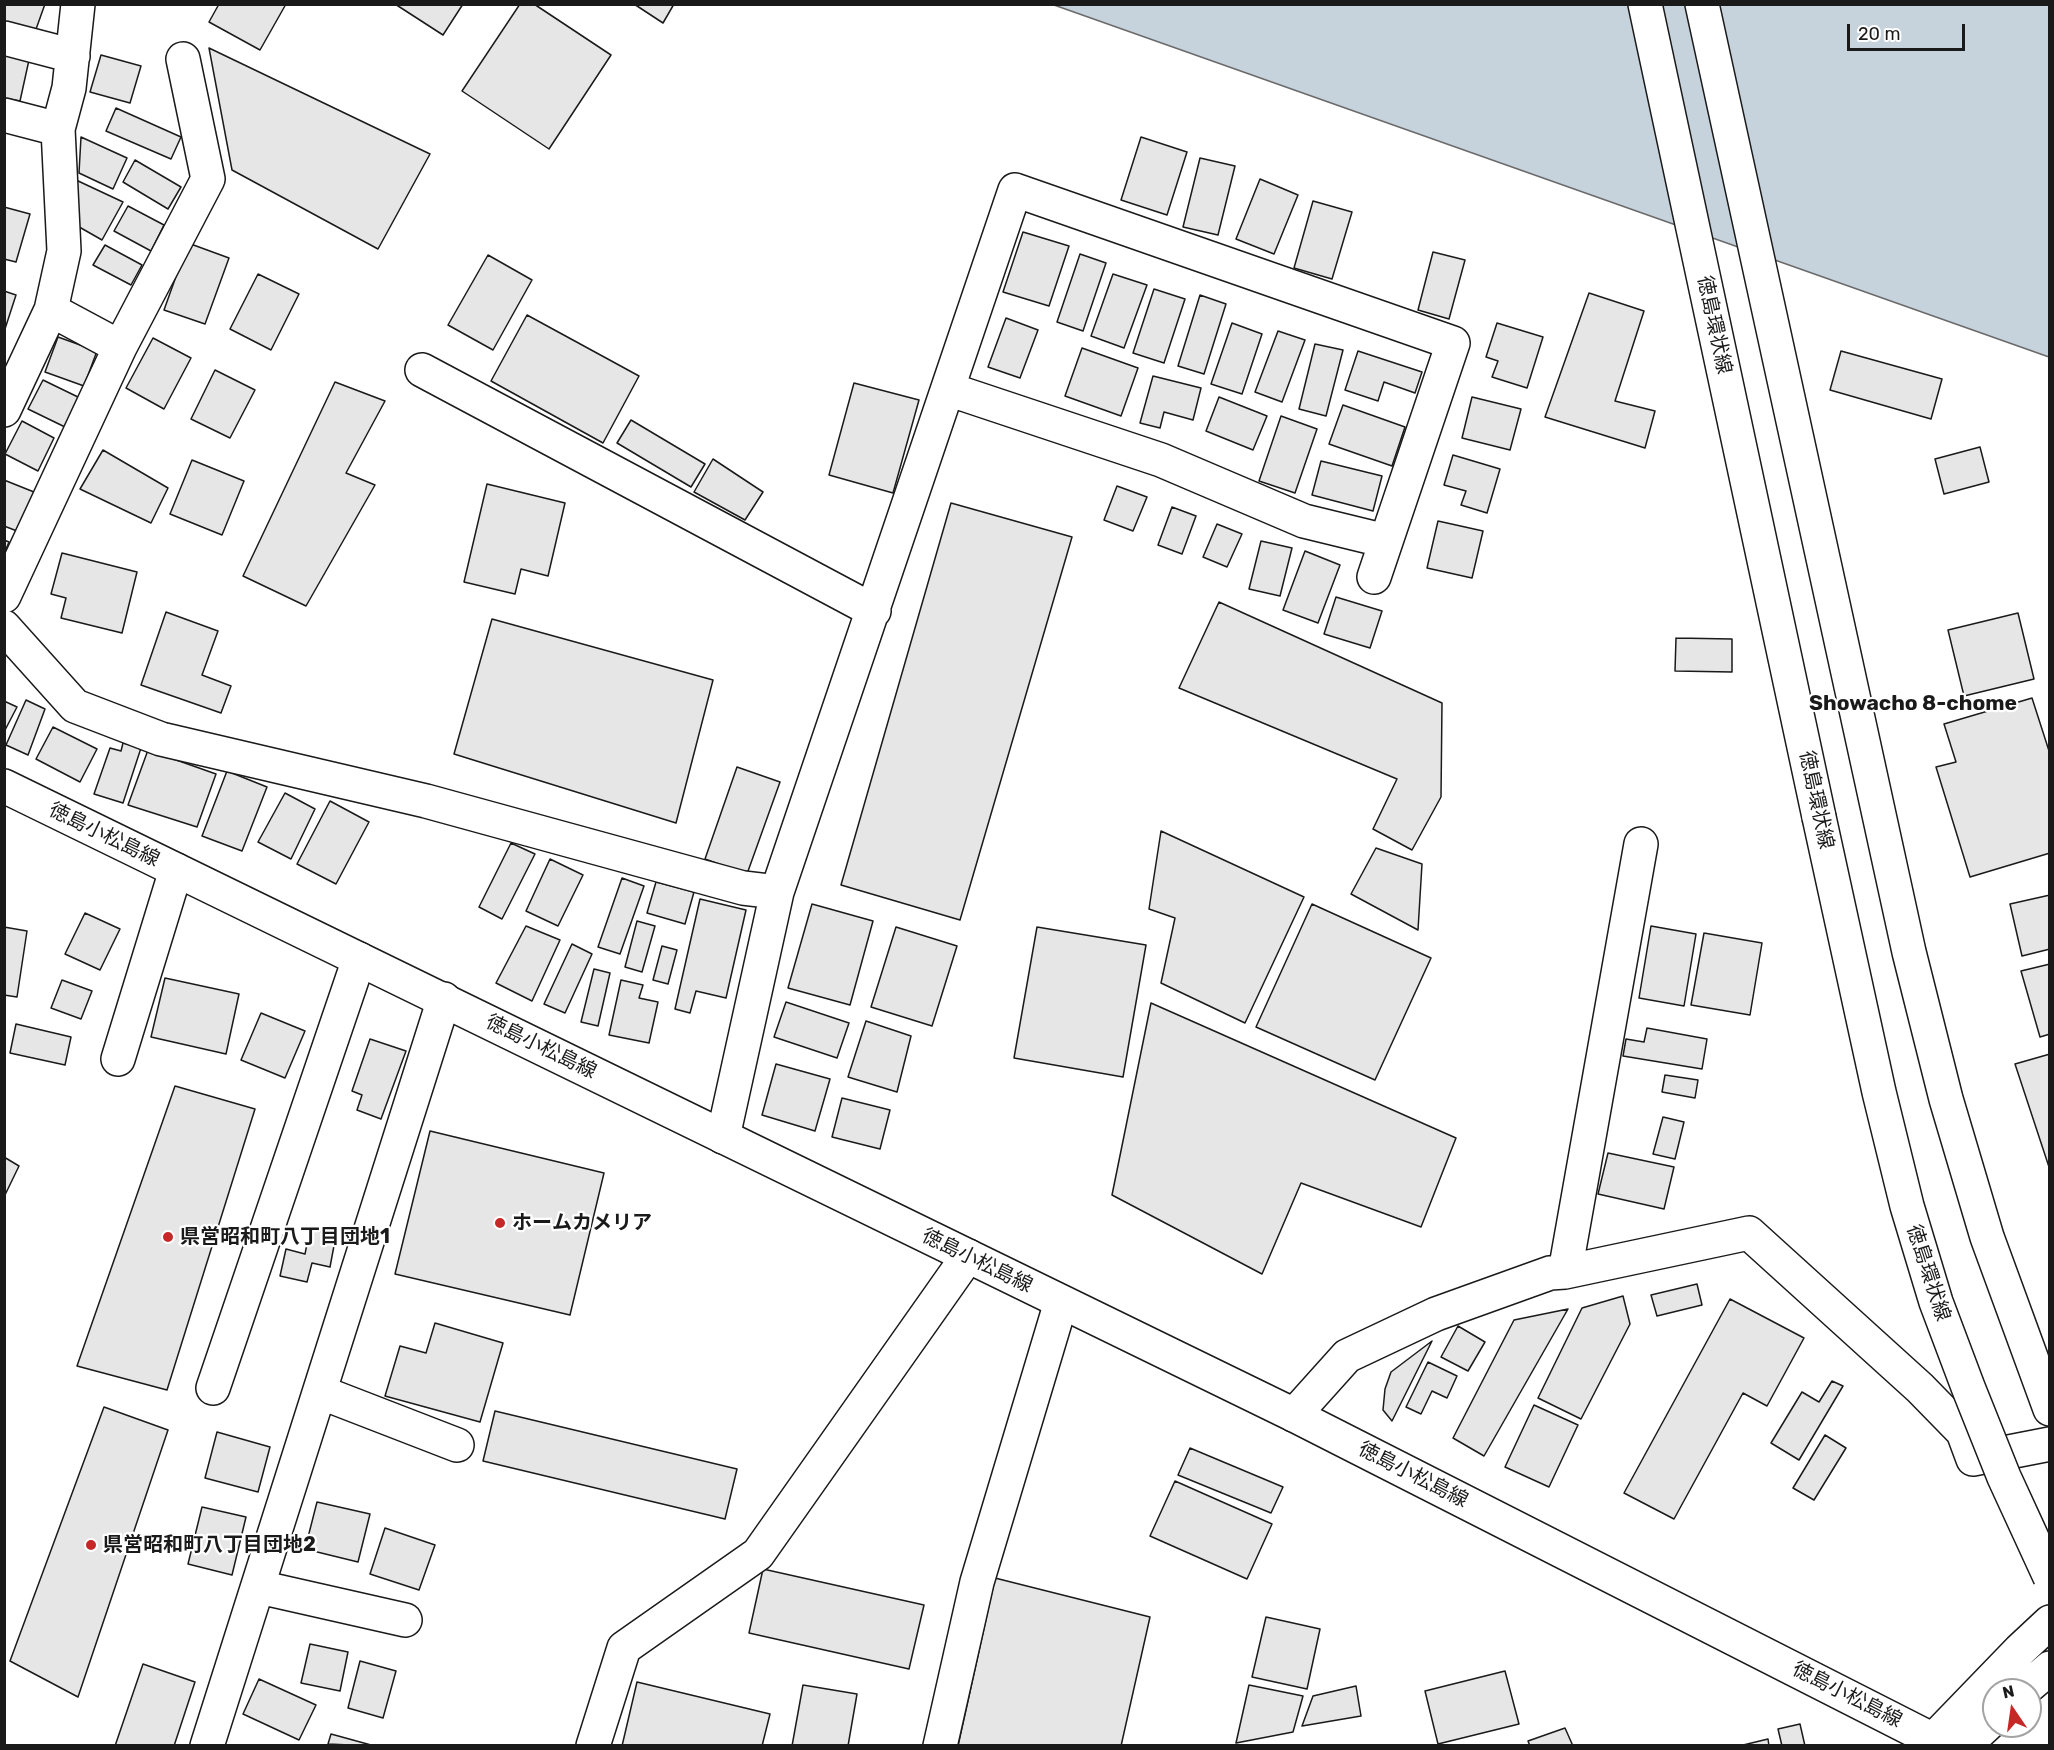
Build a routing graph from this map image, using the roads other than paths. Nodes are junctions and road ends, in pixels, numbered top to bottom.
1 (78, 4) edge
2 (1645, 4) edge
3 (1702, 4) edge
4 (4, 38) edge
5 (73, 56) junction
6 (183, 59) dead end
7 (4, 116) edge
8 (58, 129) junction
9 (51, 310) junction
10 (120, 347) junction
11 (422, 370) dead end
12 (948, 389) junction
13 (4, 410) edge
14 (1386, 541) junction
15 (1374, 577) dead end
16 (4, 596) edge
17 (874, 611) junction
18 (4, 627) edge
19 (4, 786) edge
20 (1641, 844) dead end
21 (176, 870) junction
22 (777, 892) junction
23 (359, 959) junction
24 (444, 999) junction
25 (118, 1059) dead end
26 (723, 1137) junction
27 (1987, 1238) junction
28 (968, 1256) junction
29 (1565, 1272) junction
30 (1061, 1302) junction
31 (2049, 1369) edge
32 (213, 1388) dead end
33 (320, 1392) junction
34 (2049, 1408) edge
35 (1294, 1415) junction
36 (2049, 1444) edge
37 (457, 1445) dead end
38 (2049, 1577) edge
39 (259, 1587) junction
40 (405, 1620) dead end
41 (2049, 1622) edge
42 (2049, 1668) edge
43 (2038, 1678) edge
44 (1982, 1724) edge
45 (1943, 1744) edge
46 (207, 1746) edge
47 (593, 1746) edge
48 (940, 1746) edge

1 - 5 street
2 - 38 street, 徳島環状線, bridge
3 - 27 street
4 - 5 street
5 - 8 street
6 - 10 street
7 - 8 street
8 - 9 street
9 - 10 street
9 - 13 street
10 - 16 street
11 - 17 street
12 - 14 street
12 - 14 street
12 - 17 street
14 - 15 street
17 - 22 street
18 - 22 street
19 - 21 street, 徳島小松島線
20 - 29 street
21 - 23 street, 徳島小松島線
21 - 25 street
22 - 26 street
23 - 24 street, 徳島小松島線
23 - 32 street
24 - 26 street, 徳島小松島線
24 - 33 street
26 - 28 street, 徳島小松島線
27 - 31 street
27 - 34 street
28 - 30 street, 徳島小松島線
28 - 47 street
29 - 35 street
29 - 36 street
30 - 35 street, 徳島小松島線
30 - 48 street
33 - 37 street
33 - 39 street
35 - 45 street, 徳島小松島線
39 - 40 street
39 - 46 street
41 - 45 street
42 - 43 street
44 - 45 street

